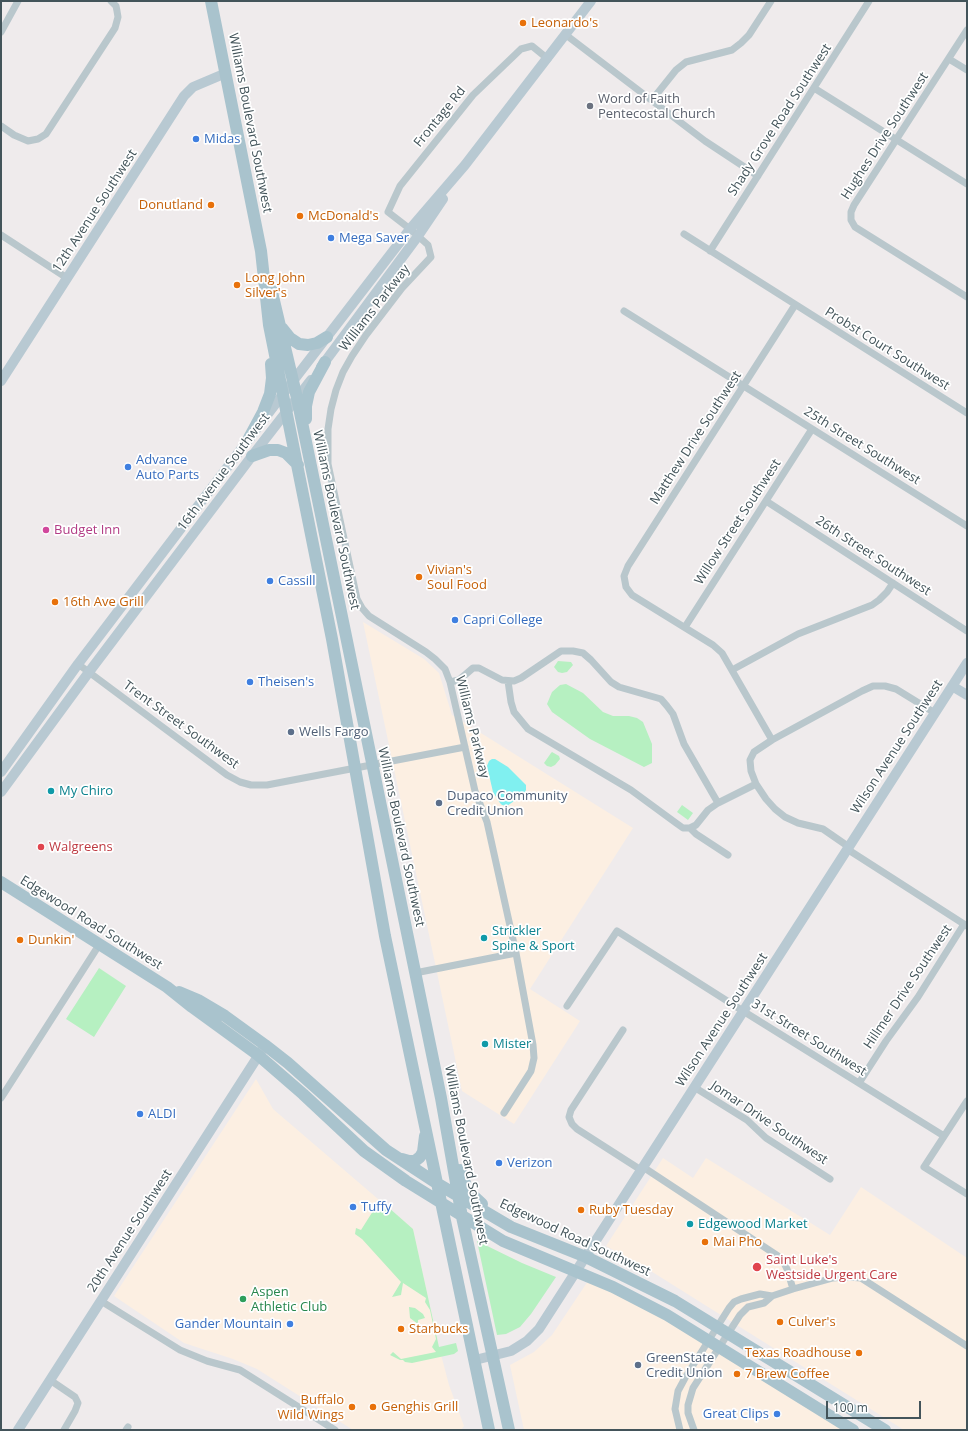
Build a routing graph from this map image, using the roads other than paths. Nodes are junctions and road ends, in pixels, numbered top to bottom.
1 (18, 1) edge
2 (111, 1) edge
3 (211, 1) edge
4 (591, 1) edge
5 (771, 1) edge
6 (869, 1) edge
7 (967, 30) edge
8 (1, 32) edge
9 (566, 35) junction
10 (548, 59) junction
11 (949, 59) junction
12 (967, 70) edge
13 (226, 73) junction
14 (814, 88) junction
15 (652, 100) junction
16 (1, 126) edge
17 (896, 139) junction
18 (465, 165) junction
19 (758, 176) junction
20 (967, 184) edge
21 (410, 229) junction
22 (684, 234) dead end
23 (1, 235) edge
24 (418, 236) junction
25 (262, 251) junction
26 (710, 251) junction
27 (67, 278) junction
28 (967, 297) edge
29 (795, 305) junction
30 (624, 311) dead end
31 (269, 325) junction
32 (281, 327) junction
33 (327, 337) junction
34 (325, 362) junction
35 (1, 381) edge
36 (293, 381) junction
37 (744, 387) junction
38 (283, 394) junction
39 (297, 398) junction
40 (286, 411) junction
41 (967, 413) edge
42 (812, 429) junction
43 (250, 438) junction
44 (308, 450) junction
45 (252, 456) junction
46 (298, 465) junction
47 (766, 501) junction
48 (967, 526) edge
49 (893, 583) junction
50 (685, 628) junction
51 (967, 631) edge
52 (967, 663) edge
53 (78, 664) junction
54 (732, 670) junction
55 (89, 672) junction
56 (508, 681) junction
57 (450, 682) junction
58 (952, 686) junction
59 (967, 695) edge
60 (935, 714) junction
61 (772, 740) junction
62 (465, 747) junction
63 (372, 764) junction
64 (355, 767) junction
65 (1, 772) edge
66 (756, 784) junction
67 (1, 792) edge
68 (718, 803) junction
69 (690, 828) junction
70 (848, 848) junction
71 (728, 855) dead end
72 (1, 882) edge
73 (965, 925) edge
74 (99, 945) junction
75 (516, 953) junction
76 (415, 973) junction
77 (567, 1006) dead end
78 (743, 1011) junction
79 (623, 1030) dead end
80 (262, 1050) junction
81 (859, 1084) junction
82 (694, 1087) junction
83 (1, 1098) edge
84 (967, 1100) edge
85 (504, 1113) dead end
86 (426, 1125) junction
87 (944, 1136) junction
88 (449, 1141) junction
89 (398, 1158) junction
90 (642, 1169) junction
91 (830, 1179) dead end
92 (438, 1184) junction
93 (967, 1194) edge
94 (458, 1196) junction
95 (442, 1204) junction
96 (462, 1217) junction
97 (511, 1227) junction
98 (586, 1257) junction
99 (577, 1271) junction
100 (792, 1289) junction
101 (772, 1296) junction
102 (101, 1301) junction
103 (718, 1327) junction
104 (728, 1334) junction
105 (709, 1340) junction
106 (720, 1346) junction
107 (967, 1346) edge
108 (493, 1356) junction
109 (475, 1360) junction
110 (50, 1380) junction
111 (18, 1430) edge
112 (64, 1430) edge
113 (335, 1430) edge
114 (489, 1430) edge
115 (509, 1430) edge
116 (680, 1430) edge
117 (694, 1430) edge
118 (853, 1430) edge
119 (885, 1430) edge

1 - 8 street
2 - 16 street
3 - 13 main road, Williams Boulevard Southwest
4 - 9 main road, 16th Avenue Southwest
5 - 15 street
6 - 14 street, Shady Grove Road Southwest
7 - 11 street, Hughes Drive Southwest
9 - 10 main road, 16th Avenue Southwest
9 - 15 street
10 - 18 main road, 16th Avenue Southwest
10 - 21 street, Frontage Rd
11 - 12 street
11 - 17 street, Hughes Drive Southwest
13 - 25 main road, Williams Boulevard Southwest
13 - 27 main road, 12th Avenue Southwest
14 - 17 street
14 - 19 street, Shady Grove Road Southwest
15 - 19 street
17 - 20 street
17 - 28 street, Hughes Drive Southwest
18 - 21 main road, 16th Avenue Southwest
18 - 24 main road, 16th Avenue Southwest
19 - 26 street, Shady Grove Road Southwest
21 - 24 street, Williams Parkway
21 - 33 main road, 16th Avenue Southwest
22 - 26 street, Probst Court Southwest
23 - 27 street
24 - 34 main road, 16th Avenue Southwest
24 - 57 street, Williams Parkway
25 - 31 main road, Williams Boulevard Southwest
25 - 32 main road, Williams Boulevard Southwest
26 - 29 street, Probst Court Southwest
27 - 35 main road, 12th Avenue Southwest
29 - 37 street, Matthew Drive Southwest
29 - 41 street, Probst Court Southwest
30 - 37 street, 25th Street Southwest
31 - 38 main road, Williams Boulevard Southwest
31 - 43 main road
32 - 33 main road
32 - 36 main road, Williams Boulevard Southwest
33 - 36 main road, 16th Avenue Southwest
34 - 39 main road, 16th Avenue Southwest
34 - 44 main road
36 - 38 main road, 16th Avenue Southwest
36 - 39 main road, Williams Boulevard Southwest
37 - 42 street, 25th Street Southwest
37 - 50 street, Matthew Drive Southwest
38 - 40 main road, Williams Boulevard Southwest
38 - 43 main road, 16th Avenue Southwest
39 - 40 main road, 16th Avenue Southwest
39 - 44 main road, Williams Boulevard Southwest
40 - 45 main road, 16th Avenue Southwest
40 - 46 main road, Williams Boulevard Southwest
42 - 47 street, Willow Street Southwest
42 - 48 street, 25th Street Southwest
43 - 53 main road, 16th Avenue Southwest
44 - 63 main road, Williams Boulevard Southwest
45 - 46 main road
45 - 55 main road, 16th Avenue Southwest
46 - 64 main road, Williams Boulevard Southwest
47 - 49 street, 26th Street Southwest
47 - 50 street, Willow Street Southwest
49 - 51 street, 26th Street Southwest
49 - 54 street
50 - 54 street
52 - 58 main road, Wilson Avenue Southwest
53 - 55 street, Trent Street Southwest
53 - 65 main road, 16th Avenue Southwest
54 - 61 street
55 - 64 street, Trent Street Southwest
55 - 67 main road, 16th Avenue Southwest
56 - 57 street
56 - 68 street
56 - 69 street
57 - 62 street, Williams Parkway
58 - 59 main road
58 - 60 main road, Wilson Avenue Southwest
60 - 61 street
60 - 70 main road, Wilson Avenue Southwest
61 - 66 street
62 - 63 street, Trent Street Southwest
62 - 75 street, Williams Parkway
63 - 64 street, Trent Street Southwest
63 - 76 main road, Williams Boulevard Southwest
64 - 86 main road, Williams Boulevard Southwest
66 - 68 street
66 - 70 street
68 - 69 street
69 - 71 street
70 - 73 street
70 - 78 main road, Wilson Avenue Southwest
72 - 74 main road, Edgewood Road Southwest
73 - 81 street, Hillmer Drive Southwest
74 - 80 main road, Edgewood Road Southwest
74 - 83 street
75 - 76 street
75 - 85 street, Williams Parkway
76 - 88 main road, Williams Boulevard Southwest
77 - 78 street, 31st Street Southwest
78 - 81 street, 31st Street Southwest
78 - 82 main road, Wilson Avenue Southwest
79 - 90 street
80 - 89 main road, Edgewood Road Southwest
80 - 95 main road, Edgewood Road Southwest
80 - 102 main road, 20th Avenue Southwest
81 - 87 street, 31st Street Southwest
82 - 90 main road, Wilson Avenue Southwest
82 - 91 street, Jomar Drive Southwest
84 - 87 street
86 - 89 main road
86 - 92 main road, Williams Boulevard Southwest
87 - 93 street
88 - 94 main road, Williams Boulevard Southwest
88 - 97 main road
89 - 92 main road, Edgewood Road Southwest
90 - 98 main road, Wilson Avenue Southwest
90 - 100 street
92 - 94 main road, Edgewood Road Southwest
92 - 95 main road, Williams Boulevard Southwest
94 - 96 main road, Williams Boulevard Southwest
94 - 97 main road, Edgewood Road Southwest
95 - 96 main road, Edgewood Road Southwest
95 - 109 main road, Williams Boulevard Southwest
96 - 99 main road, Edgewood Road Southwest
96 - 108 main road, Williams Boulevard Southwest
97 - 98 main road, Edgewood Road Southwest
98 - 99 main road, Wilson Avenue Southwest
98 - 103 main road, Edgewood Road Southwest
99 - 105 main road, Edgewood Road Southwest
99 - 108 main road, Wilson Avenue Southwest
100 - 101 street
100 - 107 street
101 - 103 street
101 - 104 street
102 - 110 main road, 20th Avenue Southwest
102 - 113 street
103 - 104 main road, Edgewood Road Southwest
103 - 105 street
104 - 106 street
104 - 119 main road, Edgewood Road Southwest
105 - 106 main road, Edgewood Road Southwest
105 - 116 street
106 - 117 street
106 - 118 main road, Edgewood Road Southwest
108 - 109 main road, Wilson Avenue Southwest
108 - 115 main road, Williams Boulevard Southwest
109 - 114 main road, Williams Boulevard Southwest
110 - 111 main road, 20th Avenue Southwest
110 - 112 street

